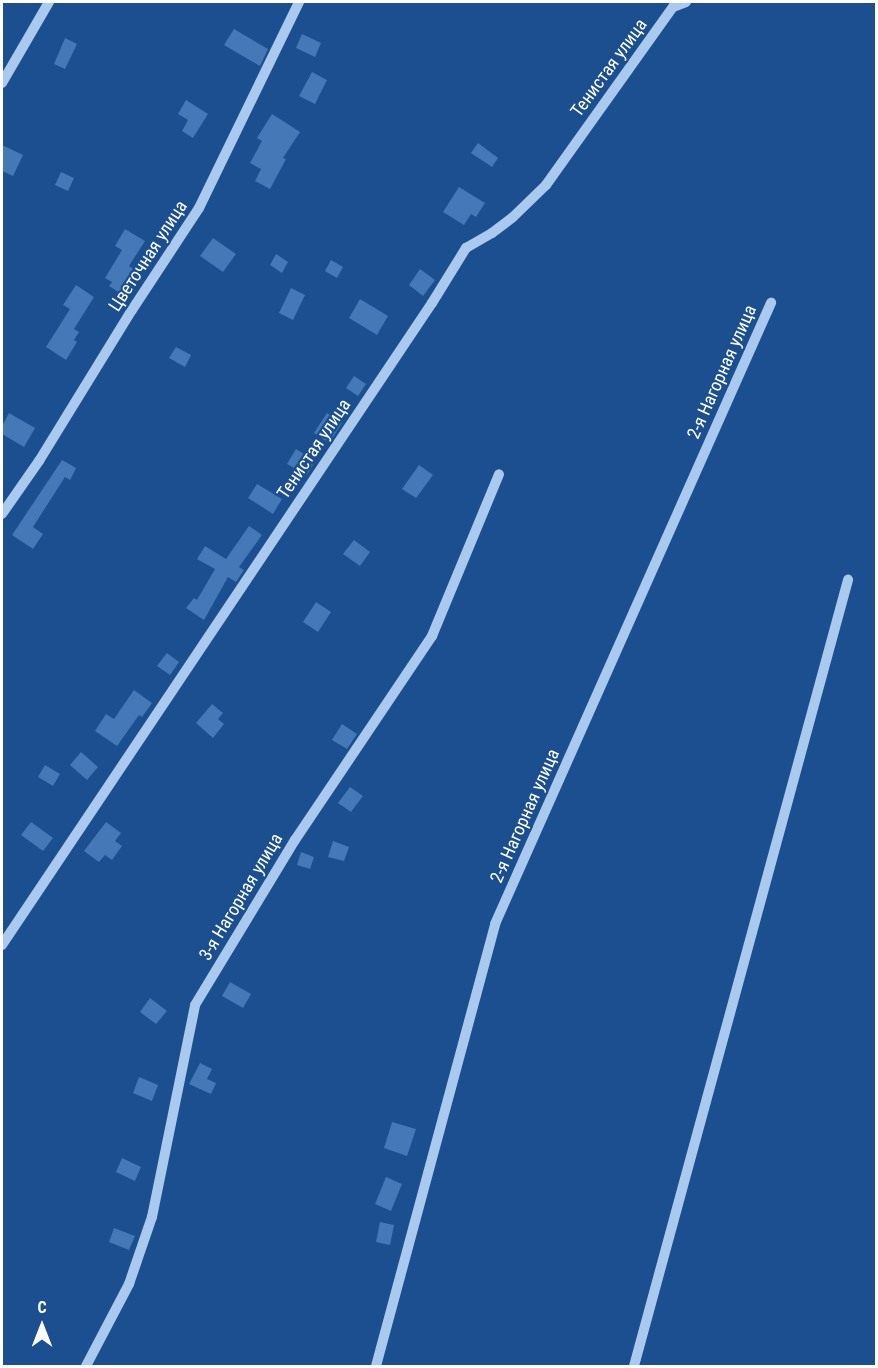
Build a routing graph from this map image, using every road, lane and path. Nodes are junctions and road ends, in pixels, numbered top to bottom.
1 (49, 2) edge
2 (299, 2) edge
3 (686, 2) edge
4 (2, 83) edge
5 (771, 303) dead end
6 (499, 474) dead end
7 (2, 514) edge
8 (848, 580) dead end
9 (2, 945) edge
10 (86, 1366) edge
11 (376, 1366) edge
12 (634, 1366) edge

1 - 4 street
2 - 7 street, Цветочная улица
3 - 9 street, Тенистая улица
5 - 11 street, 2-я Нагорная улица
6 - 10 street, 3-я Нагорная улица
8 - 12 street

